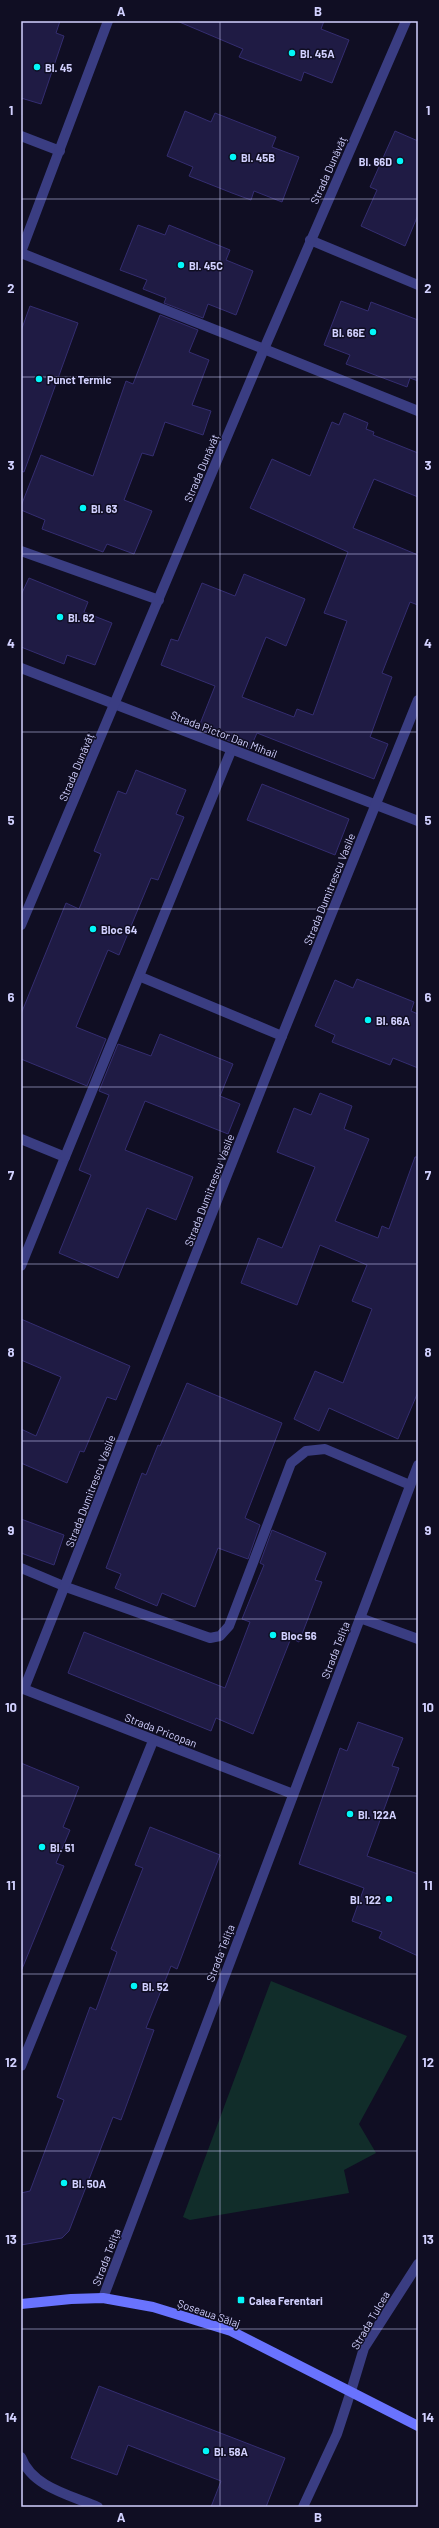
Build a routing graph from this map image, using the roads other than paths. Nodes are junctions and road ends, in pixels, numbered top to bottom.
1 (108, 21) edge
2 (406, 21) edge
3 (21, 136) edge
4 (60, 151) junction
5 (310, 240) junction
6 (21, 252) edge
7 (418, 285) edge
8 (264, 349) junction
9 (418, 411) edge
10 (21, 551) edge
11 (159, 600) junction
12 (21, 668) edge
13 (418, 700) edge
14 (116, 704) junction
15 (231, 751) junction
16 (376, 805) junction
17 (418, 821) edge
18 (21, 925) edge
19 (140, 977) junction
20 (282, 1036) junction
21 (21, 1139) edge
22 (66, 1158) junction
23 (21, 1266) edge
24 (418, 1465) edge
25 (410, 1485) junction
26 (21, 1568) edge
27 (66, 1587) junction
28 (360, 1618) junction
29 (418, 1638) edge
30 (23, 1689) edge
31 (153, 1741) junction
32 (293, 1794) junction
33 (21, 2066) edge
34 (418, 2264) edge
35 (103, 2298) junction
36 (21, 2304) edge
37 (351, 2391) junction
38 (418, 2426) edge
39 (21, 2457) edge
40 (98, 2507) edge
41 (303, 2507) edge

1 - 4 street
2 - 5 street, Strada Dunăvăț
3 - 4 street
4 - 6 street
5 - 7 street
5 - 8 street, Strada Dunăvăț
6 - 8 street
8 - 9 street
8 - 11 street, Strada Dunăvăț
10 - 11 street
11 - 14 street, Strada Dunăvăț
12 - 14 street, Strada Pictor Dan Mihail
13 - 16 street, Strada Dumitrescu Vasile
14 - 15 street, Strada Pictor Dan Mihail
14 - 18 street, Strada Dunăvăț
15 - 16 street, Strada Pictor Dan Mihail
15 - 19 street
16 - 17 street, Strada Pictor Dan Mihail
16 - 20 street, Strada Dumitrescu Vasile
19 - 20 street
19 - 22 street
20 - 27 street, Strada Dumitrescu Vasile
21 - 22 street
22 - 23 street
24 - 25 street, Strada Telița
25 - 27 street
25 - 28 street, Strada Telița
26 - 27 street
27 - 30 street, Strada Dumitrescu Vasile
28 - 29 street, Strada Telița
28 - 32 street, Strada Telița
30 - 31 street, Strada Pricopan
31 - 32 street, Strada Pricopan
31 - 33 street
32 - 35 street, Strada Telița
34 - 37 street, Strada Tulcea
35 - 36 street, Șoseaua Sălaj
35 - 37 street, Șoseaua Sălaj
37 - 38 street, Șoseaua Sălaj
37 - 41 street, Strada Tulcea
39 - 40 street

